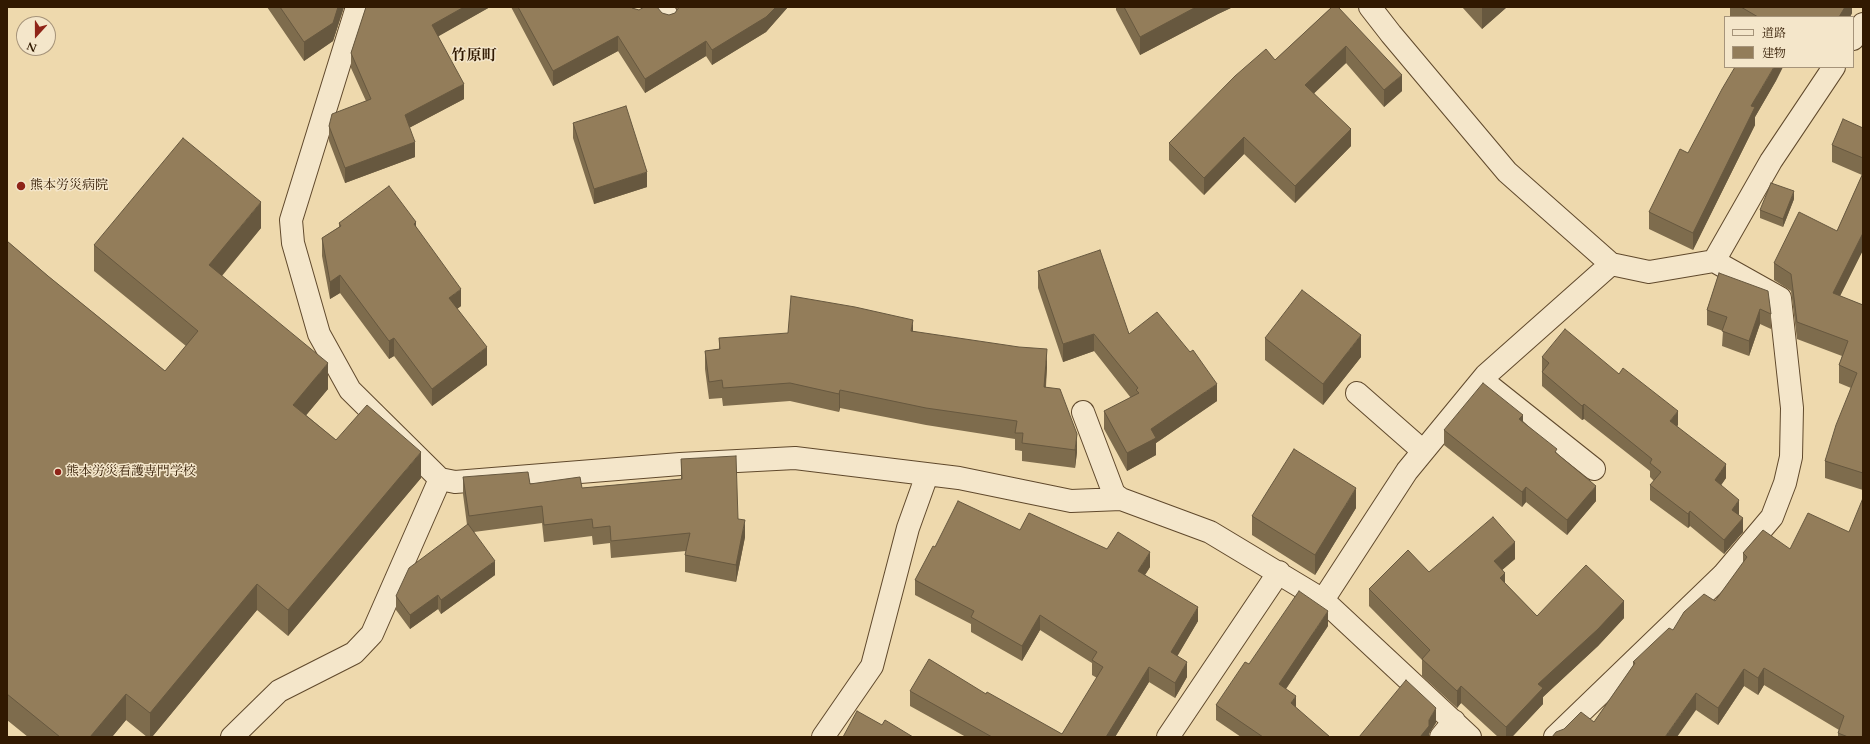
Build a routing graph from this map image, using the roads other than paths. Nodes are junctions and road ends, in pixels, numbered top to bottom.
1 (357, 7) edge
2 (1370, 7) edge
3 (1863, 24) edge
4 (1854, 38) edge
5 (1833, 68) edge
6 (1714, 261) junction
7 (1610, 264) junction
8 (1482, 380) junction
9 (1357, 393) dead end
10 (1083, 412) dead end
11 (1423, 451) junction
12 (1594, 469) dead end
13 (927, 475) junction
14 (440, 479) junction
15 (1120, 499) junction
16 (1279, 572) junction
17 (1323, 600) junction
18 (1448, 729) edge
19 (232, 737) edge
20 (823, 737) edge
21 (1168, 737) edge
22 (1470, 737) edge
23 (1555, 737) edge

1 - 14 street
2 - 7 street
3 - 4 street
5 - 6 street
6 - 7 street
6 - 23 street
7 - 8 street
8 - 11 street
8 - 12 street
9 - 11 street
10 - 15 street
11 - 17 street
13 - 14 street
13 - 15 street
13 - 20 street
14 - 19 street
15 - 16 street
16 - 17 street
16 - 21 street
17 - 18 street
18 - 22 street

